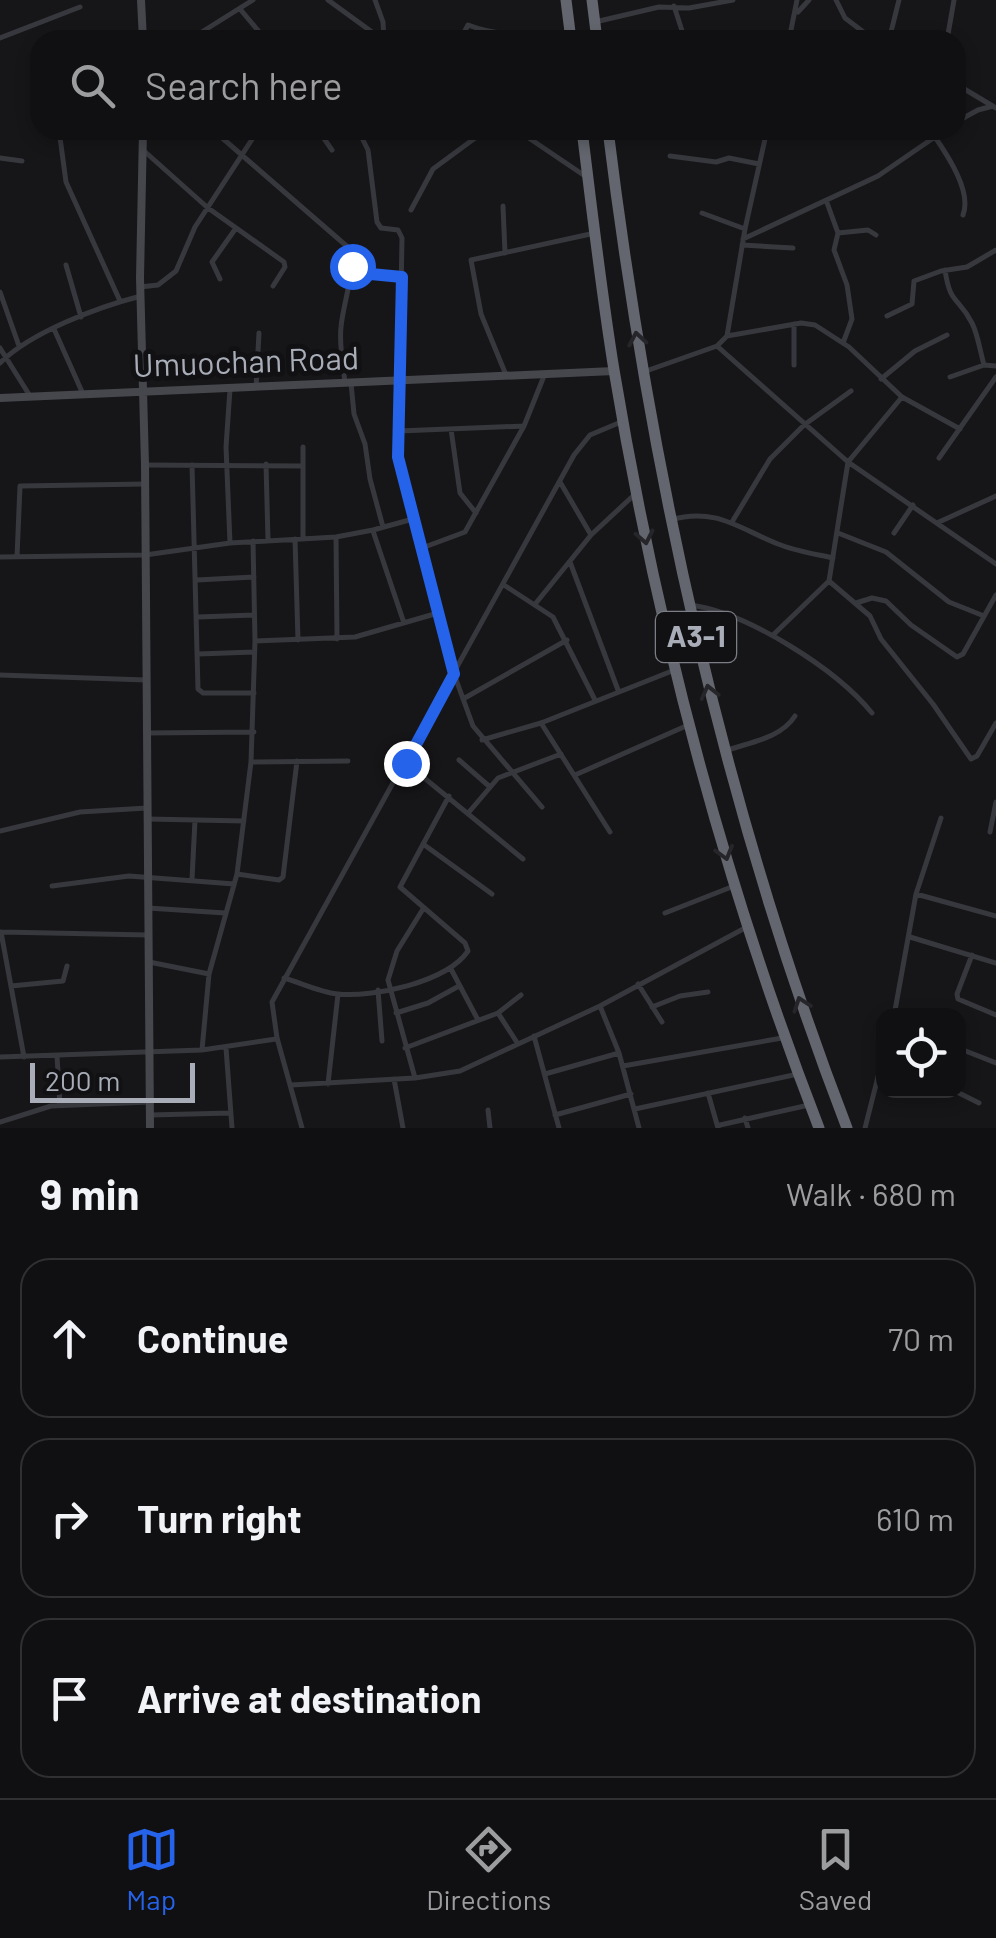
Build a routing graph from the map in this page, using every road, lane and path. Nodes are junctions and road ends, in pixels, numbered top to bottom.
1 (141, 0) edge
2 (252, 0) edge
3 (328, 0) edge
4 (375, 0) edge
5 (566, 0) edge
6 (592, 0) edge
7 (733, 0) edge
8 (798, 0) edge
9 (809, 0) edge
10 (836, 0) edge
11 (898, 0) edge
12 (954, 0) edge
13 (80, 6) dead end
14 (674, 6) junction
15 (240, 9) junction
16 (796, 14) junction
17 (595, 22) junction
18 (142, 30) edge
19 (205, 30) edge
20 (258, 30) edge
21 (370, 30) edge
22 (382, 30) edge
23 (569, 30) edge
24 (596, 30) edge
25 (682, 30) edge
26 (792, 30) edge
27 (861, 30) edge
28 (891, 30) edge
29 (949, 30) edge
30 (0, 38) edge
31 (966, 90) edge
32 (996, 106) edge
33 (966, 117) edge
34 (61, 140) edge
35 (142, 140) edge
36 (225, 140) edge
37 (251, 140) edge
38 (325, 140) edge
39 (363, 140) edge
40 (473, 140) edge
41 (532, 140) edge
42 (583, 140) edge
43 (609, 140) edge
44 (765, 140) edge
45 (931, 140) edge
46 (937, 140) edge
47 (142, 150) junction
48 (332, 150) dead end
49 (241, 154) junction
50 (670, 156) dead end
51 (0, 158) edge
52 (22, 161) dead end
53 (760, 164) junction
54 (588, 178) junction
55 (826, 200) junction
56 (503, 206) dead end
57 (208, 208) junction
58 (411, 210) dead end
59 (702, 214) dead end
60 (963, 215) dead end
61 (236, 228) junction
62 (745, 229) junction
63 (594, 233) junction
64 (838, 233) junction
65 (876, 235) dead end
66 (743, 242) junction
67 (793, 248) dead end
68 (996, 250) edge
69 (505, 253) junction
70 (66, 265) dead end
71 (946, 270) junction
72 (350, 272) junction
73 (402, 277) junction
74 (220, 279) dead end
75 (273, 286) dead end
76 (140, 291) junction
77 (0, 292) edge
78 (120, 301) junction
79 (887, 316) dead end
80 (81, 318) junction
81 (794, 324) junction
82 (54, 330) junction
83 (259, 333) dead end
84 (947, 334) dead end
85 (726, 336) junction
86 (843, 343) junction
87 (717, 346) junction
88 (19, 347) junction
89 (0, 348) edge
90 (3, 360) edge
91 (794, 366) dead end
92 (990, 366) edge
93 (614, 371) junction
94 (643, 372) junction
95 (544, 376) junction
96 (996, 376) edge
97 (950, 377) dead end
98 (508, 378) junction
99 (880, 379) junction
100 (400, 382) junction
101 (348, 383) junction
102 (256, 387) junction
103 (230, 389) junction
104 (143, 391) junction
105 (851, 391) dead end
106 (83, 394) junction
107 (30, 396) junction
108 (902, 397) junction
109 (0, 398) edge
110 (624, 421) junction
111 (804, 425) junction
112 (524, 426) junction
113 (451, 429) junction
114 (960, 429) junction
115 (399, 431) junction
116 (303, 447) dead end
117 (939, 458) dead end
118 (848, 462) junction
119 (227, 464) junction
120 (266, 464) junction
121 (145, 465) junction
122 (192, 465) junction
123 (303, 466) junction
124 (560, 482) junction
125 (145, 484) junction
126 (636, 493) junction
127 (996, 496) edge
128 (912, 505) junction
129 (476, 513) junction
130 (412, 518) junction
131 (670, 520) junction
132 (732, 522) junction
133 (939, 522) junction
134 (383, 528) junction
135 (373, 530) junction
136 (894, 533) dead end
137 (838, 534) junction
138 (336, 536) junction
139 (590, 536) junction
140 (295, 538) junction
141 (303, 538) junction
142 (268, 540) junction
143 (253, 541) junction
144 (230, 543) junction
145 (193, 548) junction
146 (420, 548) junction
147 (146, 555) junction
148 (0, 557) edge
149 (17, 557) junction
150 (834, 558) junction
151 (570, 561) junction
152 (996, 564) edge
153 (254, 577) junction
154 (197, 580) junction
155 (828, 581) junction
156 (504, 585) junction
157 (996, 595) edge
158 (536, 603) junction
159 (856, 603) junction
160 (688, 604) junction
161 (438, 613) junction
162 (254, 615) junction
163 (984, 616) junction
164 (198, 617) junction
165 (404, 623) junction
166 (772, 635) junction
167 (337, 639) junction
168 (298, 640) junction
169 (568, 640) junction
170 (255, 641) junction
171 (254, 652) junction
172 (198, 654) junction
173 (675, 670) junction
174 (454, 674) junction
175 (0, 676) edge
176 (146, 680) junction
177 (618, 690) junction
178 (254, 692) junction
179 (463, 699) junction
180 (595, 700) junction
181 (872, 713) dead end
182 (795, 716) dead end
183 (541, 723) junction
184 (996, 723) edge
185 (689, 725) junction
186 (254, 732) junction
187 (147, 733) junction
188 (482, 740) junction
189 (725, 750) junction
190 (561, 754) junction
191 (348, 760) dead end
192 (459, 760) dead end
193 (297, 761) junction
194 (251, 762) junction
195 (406, 763) junction
196 (510, 773) junction
197 (575, 775) junction
198 (490, 787) junction
199 (449, 796) junction
200 (996, 802) edge
201 (148, 808) junction
202 (542, 808) dead end
203 (468, 812) junction
204 (941, 818) dead end
205 (148, 819) junction
206 (195, 820) junction
207 (244, 821) junction
208 (0, 831) edge
209 (610, 832) dead end
210 (990, 832) dead end
211 (423, 844) junction
212 (522, 860) dead end
213 (236, 874) junction
214 (148, 877) junction
215 (192, 879) junction
216 (234, 884) junction
217 (52, 886) dead end
218 (734, 886) junction
219 (492, 894) dead end
220 (916, 894) junction
221 (148, 908) junction
222 (424, 909) junction
223 (665, 912) dead end
224 (224, 914) junction
225 (996, 916) edge
226 (748, 927) junction
227 (0, 930) edge
228 (148, 935) junction
229 (910, 937) junction
230 (972, 954) junction
231 (149, 962) junction
232 (996, 963) edge
233 (67, 966) dead end
234 (450, 970) junction
235 (209, 974) junction
236 (284, 978) junction
237 (638, 984) junction
238 (11, 986) junction
239 (459, 986) junction
240 (390, 989) junction
241 (378, 990) junction
242 (708, 992) dead end
243 (338, 994) junction
244 (521, 994) dead end
245 (600, 1006) junction
246 (652, 1008) junction
247 (896, 1008) edge
248 (498, 1012) junction
249 (396, 1013) junction
250 (996, 1015) edge
251 (478, 1021) junction
252 (662, 1022) dead end
253 (534, 1036) junction
254 (785, 1037) junction
255 (277, 1038) junction
256 (382, 1041) dead end
257 (518, 1044) junction
258 (226, 1048) junction
259 (405, 1048) junction
260 (202, 1050) junction
261 (966, 1051) edge
262 (150, 1053) junction
263 (619, 1053) junction
264 (57, 1056) junction
265 (819, 1056) junction
266 (0, 1057) edge
267 (24, 1057) junction
268 (996, 1062) edge
269 (623, 1066) junction
270 (796, 1069) junction
271 (545, 1074) junction
272 (415, 1078) junction
273 (394, 1080) junction
274 (328, 1084) junction
275 (290, 1085) junction
276 (876, 1087) edge
277 (707, 1092) junction
278 (631, 1094) junction
279 (966, 1096) edge
280 (150, 1102) junction
281 (979, 1103) dead end
282 (60, 1105) junction
283 (810, 1105) junction
284 (635, 1109) junction
285 (488, 1110) dead end
286 (230, 1113) junction
287 (150, 1114) junction
288 (555, 1116) junction
289 (745, 1118) junction
290 (0, 1122) edge
291 (719, 1126) edge
292 (150, 1128) edge
293 (232, 1128) edge
294 (302, 1128) edge
295 (404, 1128) edge
296 (490, 1128) edge
297 (558, 1128) edge
298 (639, 1128) edge
299 (748, 1128) edge
300 (819, 1128) edge
301 (847, 1128) edge
302 (865, 1128) edge

1 - 18 main road
2 - 15 street
3 - 21 street
4 - 22 street
5 - 23 highway
6 - 17 highway
7 - 14 street
8 - 16 street
9 - 16 street
10 - 27 street
11 - 28 street
12 - 29 street
13 - 30 street
14 - 17 street
14 - 25 street
15 - 19 street
15 - 20 street
16 - 26 street
17 - 24 highway
31 - 32 street
32 - 33 street
34 - 78 street
35 - 47 main road
36 - 49 street
37 - 49 street
38 - 48 street
39 - 73 street
40 - 58 street
41 - 54 street
42 - 54 highway, A3-1
94 -> 43 highway, A3-1
44 - 53 street
45 - 55 street
46 - 60 street
47 - 57 street
47 - 76 main road
49 - 57 street
49 - 72 street
50 - 53 street
51 - 52 street
53 - 62 street
54 - 63 highway, A3-1
55 - 64 street
55 - 66 street
56 - 69 street
57 - 61 street
57 - 76 street
59 - 62 street
61 - 74 street
61 - 75 street
62 - 66 street
63 - 69 street
63 - 93 highway, A3-1
64 - 65 street
64 - 86 street
66 - 67 street
66 - 85 street
68 - 71 street
69 - 98 street
70 - 80 street
71 - 79 street
71 - 92 street
72 - 73 street
72 - 101 street
73 - 100 street
76 - 78 street
76 - 104 main road
77 - 88 street
78 - 80 street
80 - 82 street
81 - 85 street
81 - 86 street
81 - 91 street
82 - 88 street
82 - 106 street
83 - 102 street
84 - 99 street
85 - 87 street
86 - 99 street
87 - 94 street
87 - 111 street
88 - 90 street
89 - 90 street
90 - 107 street
92 - 96 street
92 - 97 street
93 - 95 main road, Umuochan Road
93 - 110 highway, A3-1
94 - 131 highway, A3-1
95 - 98 main road, Umuochan Road
95 - 112 street
96 - 114 street
98 - 100 main road, Umuochan Road
99 - 108 street
100 - 101 main road, Umuochan Road
100 - 115 street
101 - 102 main road, Umuochan Road
101 - 134 street
102 - 103 main road, Umuochan Road
103 - 104 main road, Umuochan Road
103 - 119 street
104 - 106 main road, Umuochan Road
104 - 121 main road
105 - 111 street
106 - 107 main road, Umuochan Road
107 - 109 main road, Umuochan Road
108 - 114 street
108 - 118 street
110 - 124 street
110 - 126 highway, A3-1
111 - 118 street
111 - 132 street
112 - 113 street
112 - 129 street
113 - 115 street
113 - 129 street
114 - 117 street
115 - 130 street
116 - 123 street
118 - 128 street
118 - 137 street
119 - 120 street
119 - 122 street
119 - 144 street
120 - 123 street
120 - 142 street
121 - 122 street
121 - 125 main road
122 - 145 street
123 - 141 street
124 - 139 street
124 - 156 street
125 - 147 main road
125 - 149 street
126 - 139 street
126 -> 173 highway, A3-1
127 - 133 street
128 - 133 street
128 - 136 street
129 - 146 street
130 - 134 street
130 - 146 street
131 - 132 street
131 - 160 highway, A3-1
132 - 150 street
133 - 152 street
134 - 135 street
135 - 138 street
135 - 165 street
137 - 150 street
137 - 163 street
138 - 141 street
138 - 167 street
139 - 151 street
140 - 141 street
140 - 142 street
140 - 168 street
142 - 143 street
143 - 144 street
143 - 153 street
144 - 145 street
145 - 147 street
145 - 154 street
146 - 161 street
147 - 149 street
147 - 176 main road
148 - 149 street
150 - 155 street
151 - 158 street
151 - 177 street
153 - 154 street
153 - 162 street
154 - 164 street
155 - 159 street
155 - 166 street
156 - 158 street
156 - 174 street
157 - 163 street
158 - 169 street
159 - 163 street
159 - 184 street
160 - 166 street
189 -> 160 highway, A3-1
161 - 165 street
161 - 174 street
162 - 164 street
162 - 170 street
164 - 172 street
165 - 167 street
166 - 181 street
167 - 168 street
168 - 170 street
169 - 179 street
169 - 180 street
170 - 171 street
171 - 172 street
171 - 178 street
172 - 178 street
173 - 177 street
173 - 185 highway, A3-1
174 - 179 street
174 - 195 street
175 - 176 street
176 - 187 main road
177 - 180 street
178 - 186 street
179 - 188 street
180 - 183 street
182 - 189 street
183 - 188 street
183 - 190 street
185 - 197 street
185 -> 218 highway, A3-1
186 - 187 street
186 - 194 street
187 - 201 main road
188 - 196 street
265 -> 189 highway, A3-1
190 - 196 street
190 - 197 street
191 - 193 street
192 - 198 street
193 - 194 street
193 - 213 street
194 - 207 street
195 - 199 street
195 - 236 street
196 - 198 street
196 - 202 street
197 - 209 street
198 - 203 street
199 - 203 street
199 - 211 street
200 - 210 street
201 - 205 main road
201 - 208 street
203 - 212 street
204 - 220 street
205 - 206 street
205 - 214 main road
206 - 207 street
206 - 215 street
207 - 213 street
211 - 219 street
211 - 222 street
213 - 216 street
214 - 215 street
214 - 217 street
214 - 221 main road
215 - 216 street
216 - 224 street
218 - 223 street
218 - 226 highway, A3-1
220 - 225 street
220 - 229 street
221 - 224 street
221 - 228 main road
222 - 234 street
222 - 240 street
224 - 235 street
226 - 237 street
226 - 254 highway, A3-1
227 - 228 street
227 - 238 street
228 - 231 main road
229 - 230 street
229 - 247 street
230 - 232 street
230 - 250 street
231 - 235 street
231 - 262 main road
233 - 238 street
234 - 239 street
234 - 240 street
235 - 260 street
236 - 243 street
236 - 255 street
237 - 245 street
237 - 246 street
238 - 267 street
239 - 249 street
239 - 251 street
240 - 241 street
240 - 249 street
241 - 243 street
241 - 256 street
242 - 246 street
243 - 274 street
244 - 248 street
245 - 253 street
245 - 263 street
246 - 252 street
248 - 251 street
248 - 257 street
249 - 259 street
251 - 259 street
253 - 257 street
253 - 271 street
254 - 269 street
254 - 270 highway, A3-1
255 - 258 street
255 - 275 street
257 - 272 street
258 - 260 street
258 - 286 street
259 - 272 street
260 - 262 street
261 - 268 street
262 - 264 street
262 - 280 main road
263 - 269 street
263 - 271 street
264 - 267 street
264 - 282 street
265 - 270 highway
265 - 301 highway, A3-1
266 - 267 street
269 - 278 street
270 - 277 street
270 - 283 highway, A3-1
271 - 288 street
272 - 273 street
273 - 274 street
273 - 295 street
274 - 275 street
275 - 294 street
276 - 302 street
277 - 284 street
277 - 291 street
278 - 284 street
278 - 288 street
279 - 281 street
280 - 282 street
280 - 287 main road
282 - 290 street
283 - 289 street
283 - 300 highway, A3-1
284 - 298 street
285 - 296 street
286 - 287 street
286 - 293 street
287 - 292 main road
288 - 297 street
289 - 291 street
289 - 299 street

